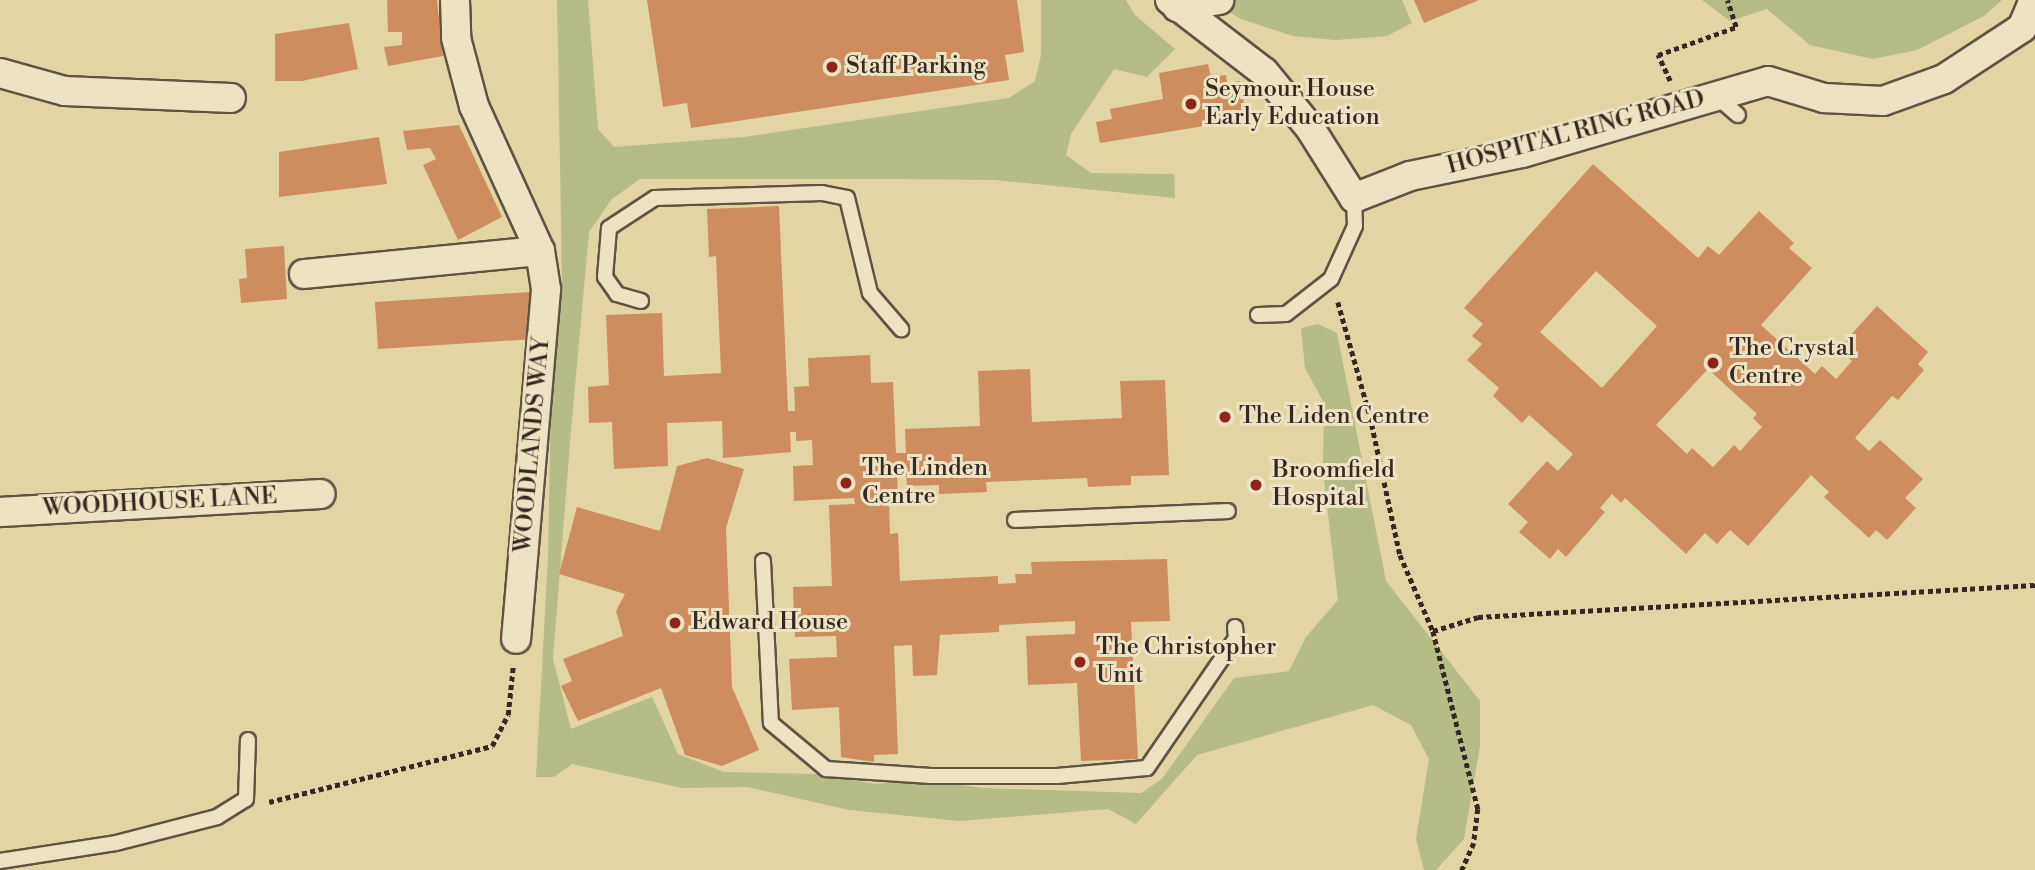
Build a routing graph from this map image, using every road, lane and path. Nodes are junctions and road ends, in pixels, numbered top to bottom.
1 (454, 0) edge
2 (1219, 0) edge
3 (1727, 0) edge
4 (2034, 0) edge
5 (1174, 4) edge
6 (0, 73) edge
7 (1715, 95) junction
8 (231, 97) dead end
9 (1680, 104) junction
10 (1738, 115) dead end
11 (1354, 198) junction
12 (540, 251) junction
13 (304, 274) dead end
14 (1331, 279) junction
15 (642, 301) dead end
16 (1258, 315) dead end
17 (901, 329) dead end
18 (320, 494) dead end
19 (1228, 511) dead end
20 (0, 512) edge
21 (1015, 520) dead end
22 (763, 561) dead end
23 (2035, 585) edge
24 (1235, 628) dead end
25 (1433, 631) junction
26 (516, 639) joint
27 (248, 740) dead end
28 (264, 803) dead end
29 (0, 861) edge
30 (1462, 870) edge

1 - 12 street, WOODLANDS WAY
2 - 5 street
3 - 9 path
4 - 7 street, HOSPITAL RING ROAD
5 - 11 street
6 - 8 street
7 - 9 street, HOSPITAL RING ROAD
7 - 10 lane
9 - 11 street, HOSPITAL RING ROAD
11 - 14 lane
12 - 13 street
12 - 26 street, WOODLANDS WAY
14 - 16 lane
14 - 25 path
15 - 17 lane
18 - 20 street, WOODHOUSE LANE
19 - 21 lane
22 - 24 lane
23 - 25 path
25 - 30 path
26 - 28 path
27 - 29 lane

